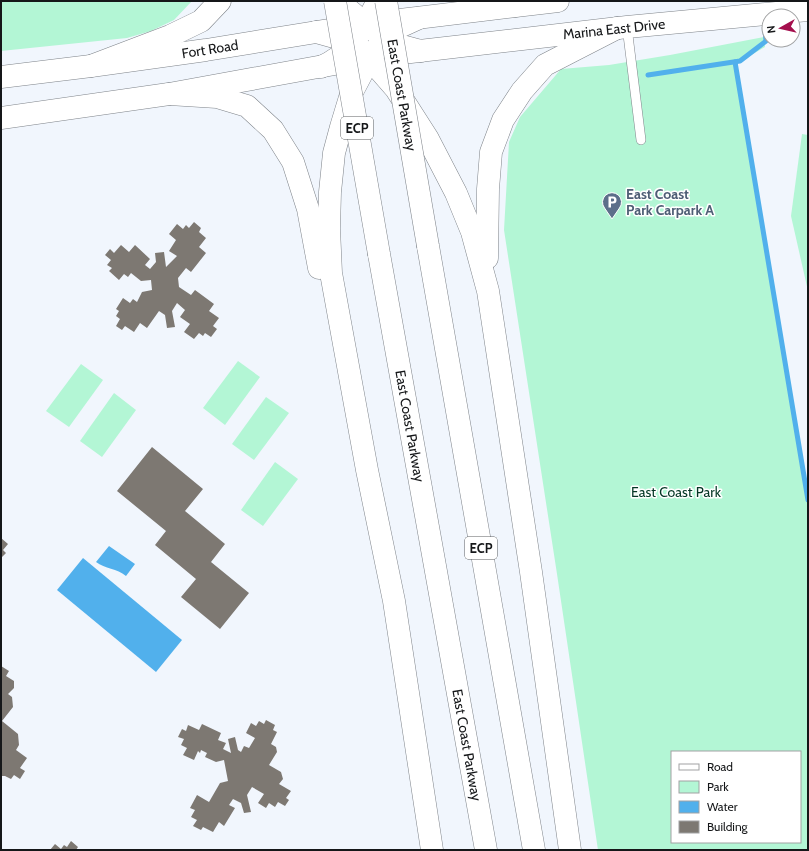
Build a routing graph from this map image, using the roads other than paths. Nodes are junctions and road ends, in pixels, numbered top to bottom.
1 (220, 1) edge
2 (336, 1) edge
3 (378, 1) edge
4 (386, 1) edge
5 (486, 1) edge
6 (558, 1) edge
7 (515, 6) junction
8 (761, 15) edge
9 (419, 18) junction
10 (365, 25) junction
11 (622, 28) junction
12 (316, 32) junction
13 (384, 39) junction
14 (352, 44) junction
15 (421, 51) junction
16 (370, 58) junction
17 (90, 66) junction
18 (321, 67) junction
19 (1, 77) edge
20 (168, 94) junction
21 (1, 118) edge
22 (641, 140) dead end
23 (488, 291) junction
24 (346, 353) junction
25 (432, 850) edge
26 (486, 850) edge
27 (534, 850) edge
28 (570, 850) edge

1 - 17 main road
2 - 10 main road
2 - 26 main road, East Coast Parkway / ECP, bridge
3 - 10 main road
4 - 27 main road, East Coast Parkway / ECP, bridge
5 - 7 main road
6 - 7 main road
7 - 9 main road
8 - 11 main road, Marina East Drive
9 - 10 main road, Fort Road
9 - 13 main road
10 - 12 main road, Fort Road
10 - 13 main road
10 - 14 main road
11 - 15 main road, Marina East Drive
11 - 22 lane
11 - 23 main road
12 - 14 main road
12 - 17 main road, Fort Road
13 - 15 main road
13 - 16 main road
14 - 16 main road
14 - 18 main road
15 - 16 main road, Marina East Drive
16 - 18 main road
16 - 23 main road
16 - 24 main road
17 - 19 main road, Fort Road
18 - 20 main road
20 - 21 main road
20 - 24 main road
23 - 28 main road
24 - 25 main road

